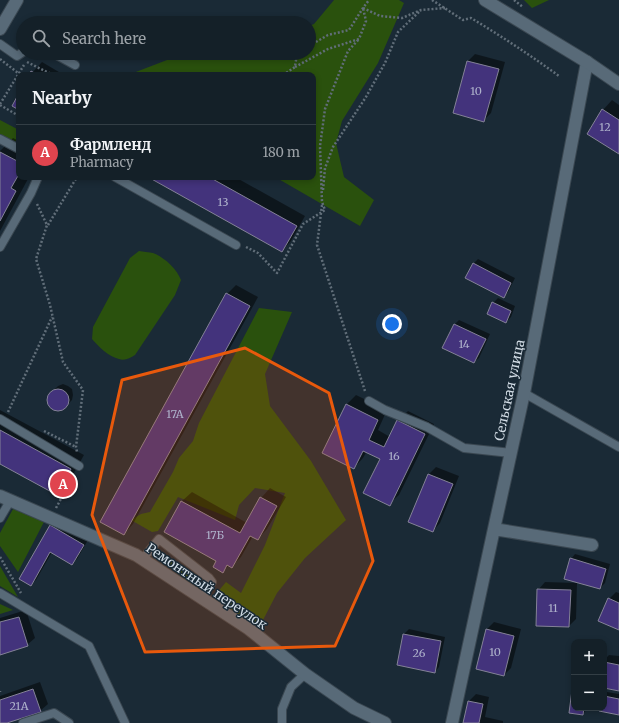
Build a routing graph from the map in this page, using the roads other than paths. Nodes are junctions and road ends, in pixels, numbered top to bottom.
1 (17, 0) edge
2 (489, 1) edge
3 (0, 29) edge
4 (0, 44) edge
5 (16, 56) edge
6 (66, 60) edge
7 (587, 62) junction
8 (75, 65) dead end
9 (619, 84) edge
10 (0, 139) edge
11 (16, 147) edge
12 (37, 180) edge
13 (120, 180) edge
14 (236, 245) dead end
15 (0, 247) edge
16 (524, 393) junction
17 (369, 401) road end
18 (0, 419) edge
19 (619, 447) edge
20 (511, 453) junction
21 (79, 466) road end
22 (5, 498) edge
23 (0, 518) edge
24 (494, 528) junction
25 (592, 545) dead end
26 (142, 560) junction
27 (0, 593) edge
28 (201, 599) junction
29 (305, 674) junction
30 (379, 722) edge
31 (23, 723) edge
32 (69, 723) edge
33 (125, 723) edge
34 (282, 723) edge
35 (452, 723) edge

1 - 3 street
2 - 7 street
4 - 5 lane
6 - 8 lane
7 - 9 street
7 - 16 street, Сельская улица
10 - 11 lane
12 - 15 lane
13 - 14 lane
16 - 19 lane
16 - 20 street, Сельская улица
17 - 20 lane
18 - 21 lane
20 - 24 street, Сельская улица
22 - 23 lane
22 - 26 street, Ремонтный переулок
24 - 25 street
24 - 35 street, Сельская улица
26 - 28 street, Ремонтный переулок
26 - 28 lane
27 - 33 lane
28 - 29 street, Ремонтный переулок
29 - 30 street, Ремонтный переулок
29 - 34 lane
31 - 32 lane

